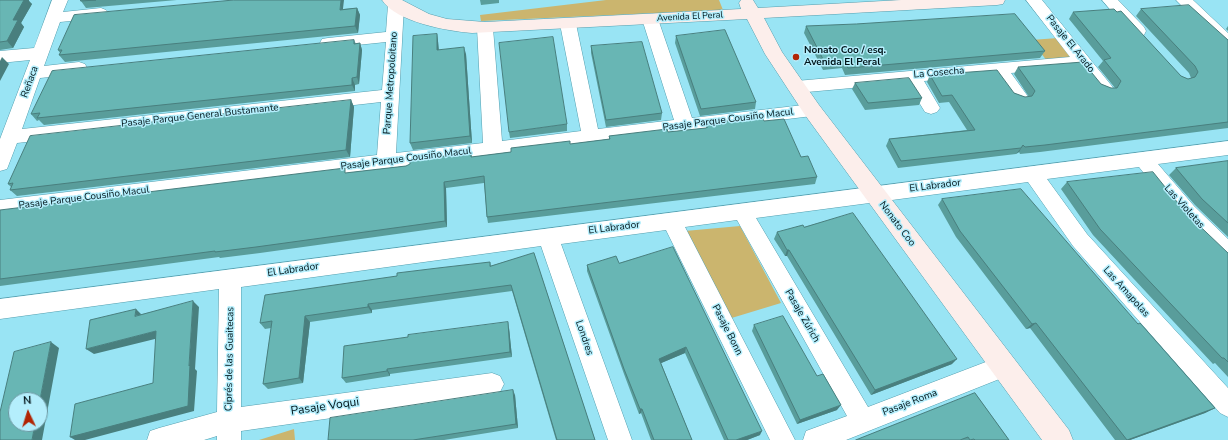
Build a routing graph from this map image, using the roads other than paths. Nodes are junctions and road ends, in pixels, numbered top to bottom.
1 (60, 0) edge
2 (997, 0) edge
3 (1034, 0) edge
4 (1110, 0) edge
5 (1184, 0) edge
6 (393, 2) edge
7 (918, 2) edge
8 (749, 7) edge
9 (117, 12) edge
10 (54, 18) junction
11 (650, 19) junction
12 (568, 24) junction
13 (485, 28) junction
14 (394, 36) junction
15 (1228, 42) edge
16 (316, 44) edge
17 (1150, 44) edge
18 (41, 53) junction
19 (0, 57) edge
20 (1083, 61) junction
21 (96, 66) edge
22 (998, 68) junction
23 (33, 73) junction
24 (912, 76) junction
25 (796, 87) junction
26 (1105, 89) edge
27 (390, 95) junction
28 (1020, 98) edge
29 (931, 108) dead end
30 (812, 110) junction
31 (685, 126) junction
32 (9, 127) edge
33 (591, 137) junction
34 (1228, 148) edge
35 (493, 149) junction
36 (1144, 159) junction
37 (386, 162) junction
38 (0, 164) edge
39 (1032, 173) junction
40 (874, 193) junction
41 (0, 208) edge
42 (742, 211) junction
43 (671, 220) junction
44 (548, 236) junction
45 (1228, 252) edge
46 (230, 278) junction
47 (1, 312) edge
48 (1004, 366) junction
49 (492, 384) dead end
50 (1228, 405) edge
51 (863, 421) junction
52 (229, 431) edge
53 (159, 440) edge
54 (620, 440) edge
55 (783, 440) edge
56 (815, 440) edge
57 (1059, 440) edge

1 - 10 street, Reñaca
2 - 7 street, Avenida El Peral
3 - 20 street, Pasaje El Arado
4 - 17 street
5 - 15 street
6 - 13 street, Avenida El Peral
6 - 14 street, Parque Metropoloitano
7 - 8 street, Avenida El Peral
8 - 11 street, Avenida El Peral
8 - 25 street, Nonato Coo
9 - 10 street
10 - 18 street, Reñaca
11 - 12 street, Avenida El Peral
11 - 31 street
12 - 13 street, Avenida El Peral
12 - 33 street
13 - 35 street
14 - 16 street
14 - 27 street, Parque Metropoloitano
18 - 19 street
18 - 23 street, Reñaca
20 - 22 street, La Cosecha
20 - 26 street, Pasaje El Arado
21 - 23 street
22 - 24 street, La Cosecha
22 - 28 street
23 - 32 street, Reñaca
24 - 25 street, La Cosecha
24 - 29 street
25 - 30 street, Nonato Coo
27 - 32 street, Pasaje Parque General Bustamante
27 - 37 street, Parque Metropoloitano
30 - 31 street, Pasaje Parque Cousiño Macul
30 - 40 street, Nonato Coo
31 - 33 street, Pasaje Parque Cousiño Macul
32 - 38 street, Reñaca
33 - 35 street, Pasaje Parque Cousiño Macul
34 - 36 street, El Labrador
35 - 37 street, Pasaje Parque Cousiño Macul
36 - 39 street, El Labrador
36 - 45 street, Las Violetas
37 - 41 street, Pasaje Parque Cousiño Macul
39 - 40 street, El Labrador
39 - 50 street, Las Amapolas
40 - 42 street, El Labrador
40 - 48 street, Nonato Coo
42 - 43 street, El Labrador
42 - 51 street, Pasaje Zúrich
43 - 44 street, El Labrador
43 - 55 street, Pasaje Bonn
44 - 46 street, El Labrador
44 - 54 street, Londres
46 - 47 street, El Labrador
46 - 52 street, Ciprés de las Guaitecas
48 - 51 street, Pasaje Roma
48 - 57 street, Nonato Coo
49 - 52 street, Pasaje Voqui
51 - 56 street, Pasaje Roma
52 - 53 street, Pasaje Voqui

